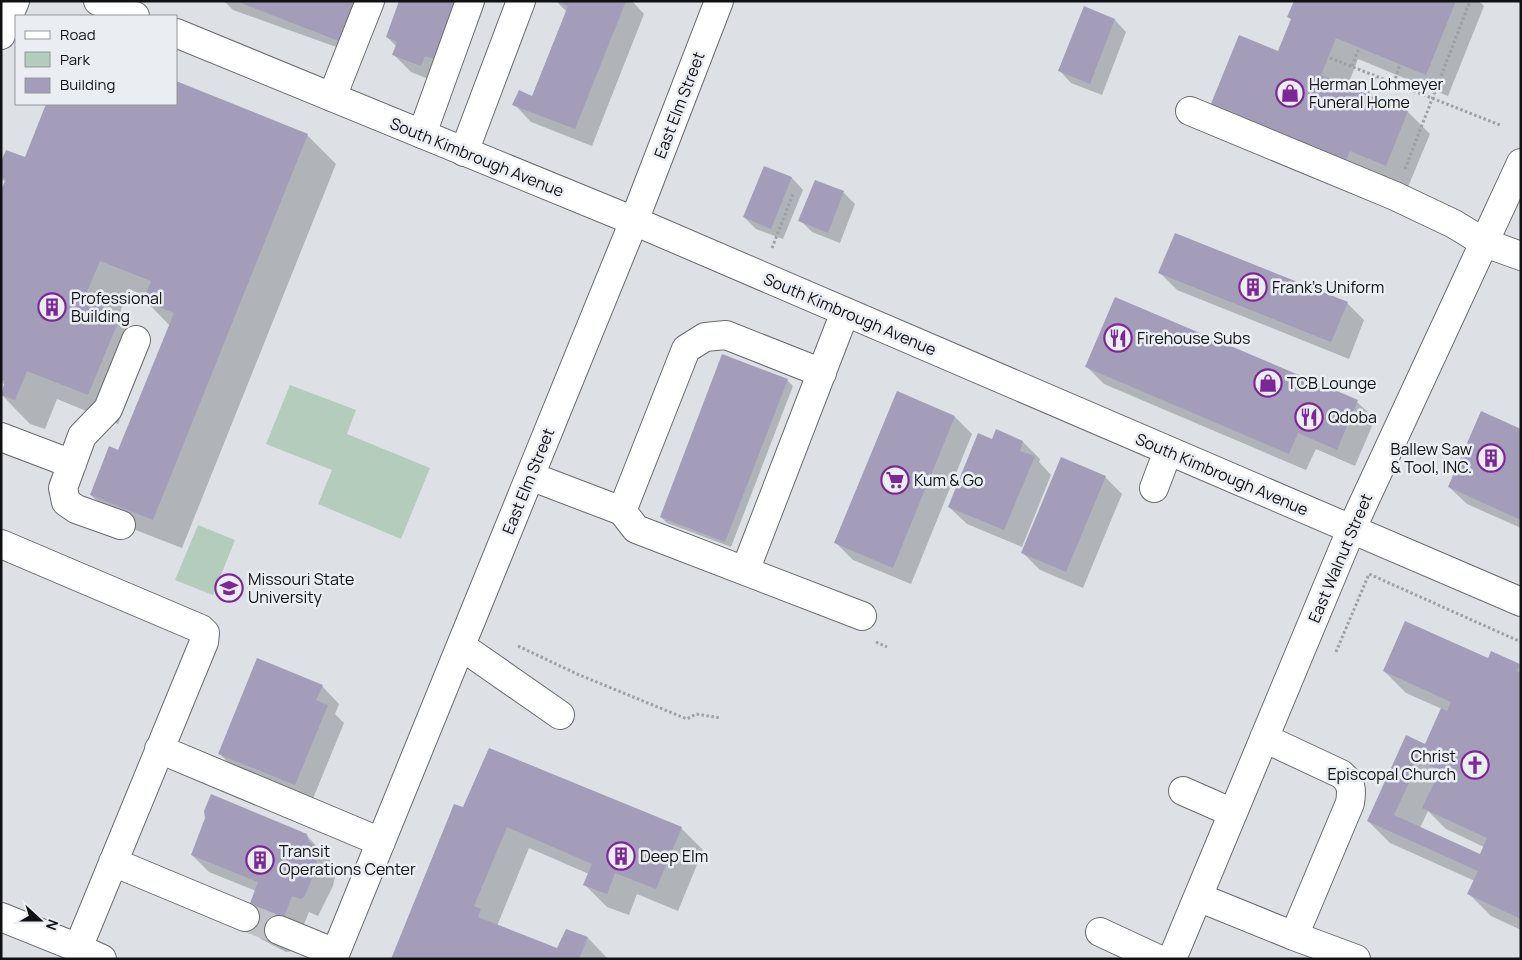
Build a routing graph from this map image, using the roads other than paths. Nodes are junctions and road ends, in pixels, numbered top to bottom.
1 (15, 1) edge
2 (98, 1) edge
3 (370, 1) edge
4 (470, 1) edge
5 (521, 1) edge
6 (718, 1) edge
7 (133, 15) edge
8 (178, 34) edge
9 (1, 35) edge
10 (332, 97) junction
11 (1190, 111) dead end
12 (422, 134) junction
13 (464, 152) junction
14 (1521, 163) edge
15 (634, 221) junction
16 (1485, 243) junction
17 (1521, 256) edge
18 (845, 312) junction
19 (136, 340) dead end
20 (822, 373) junction
21 (1, 437) edge
22 (1168, 451) junction
23 (72, 464) junction
24 (530, 476) junction
25 (1154, 488) dead end
26 (622, 511) junction
27 (121, 525) dead end
28 (1351, 530) junction
29 (1, 544) edge
30 (745, 571) junction
31 (1521, 602) edge
32 (862, 616) dead end
33 (461, 646) junction
34 (560, 715) dead end
35 (1264, 738) junction
36 (159, 748) junction
37 (1183, 791) dead end
38 (1233, 813) junction
39 (381, 842) junction
40 (113, 862) junction
41 (1198, 897) junction
42 (1, 917) edge
43 (244, 917) tunnel mouth
44 (279, 930) tunnel mouth
45 (1100, 932) dead end
46 (1294, 936) junction
47 (78, 948) junction
48 (334, 956) edge
49 (102, 959) edge
50 (1158, 959) edge
51 (1172, 959) edge
52 (1356, 959) edge

1 - 9 street
2 - 7 street
3 - 10 street
4 - 12 street
5 - 13 street
6 - 15 street, East Elm Street
8 - 10 street, South Kimbrough Avenue
10 - 12 street, South Kimbrough Avenue
11 - 16 street
12 - 13 street, South Kimbrough Avenue
13 - 15 street, South Kimbrough Avenue
14 - 16 street, East Walnut Street
15 - 18 street, South Kimbrough Avenue
15 - 24 street, East Elm Street
16 - 17 street
16 - 28 street, East Walnut Street
18 - 20 street
18 - 22 street, South Kimbrough Avenue
19 - 23 street
20 - 26 street
20 - 30 street
21 - 23 street
22 - 25 street
22 - 28 street, South Kimbrough Avenue
23 - 27 street
24 - 26 street
24 - 33 street, East Elm Street
26 - 30 street
28 - 31 street, South Kimbrough Avenue
28 - 35 street, East Walnut Street
29 - 36 street
30 - 32 street
33 - 34 street
33 - 39 street, East Elm Street
35 - 38 street, East Walnut Street
35 - 46 street
36 - 39 street
36 - 40 street
37 - 38 street
38 - 41 street, East Walnut Street
39 - 48 street, East Elm Street
40 - 43 street
40 - 47 street
41 - 46 street
41 - 51 street, East Walnut Street
42 - 47 street
44 - 48 street
45 - 50 street
46 - 52 street
47 - 49 street

